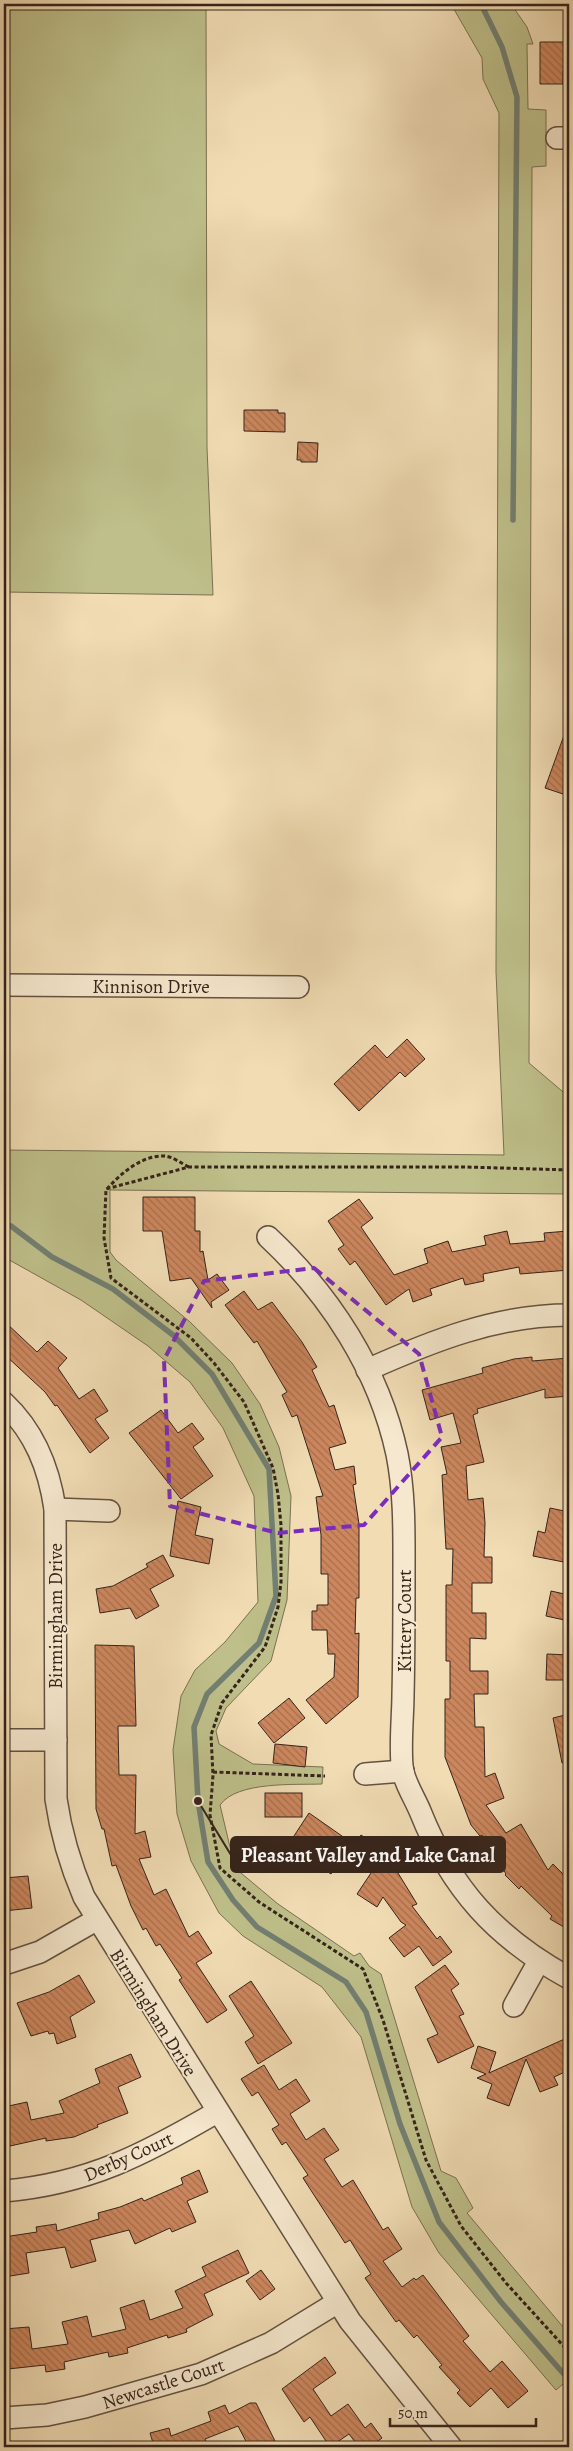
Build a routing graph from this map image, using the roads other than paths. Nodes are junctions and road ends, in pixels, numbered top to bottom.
1 (4, 986) edge
2 (298, 987) dead end
3 (268, 1237) dead end
4 (569, 1315) edge
5 (367, 1370) junction
6 (4, 1403) edge
7 (55, 1509) junction
8 (109, 1511) dead end
9 (4, 1740) edge
10 (56, 1740) junction
11 (403, 1771) junction
12 (365, 1774) dead end
13 (96, 1920) junction
14 (539, 1961) junction
15 (4, 1964) edge
16 (569, 1978) edge
17 (514, 2006) dead end
18 (217, 2112) junction
19 (4, 2191) edge
20 (338, 2302) junction
21 (4, 2418) edge
22 (451, 2447) edge

1 - 2 street, Kinnison Drive
3 - 5 street, Kittery Court
4 - 5 street
5 - 11 street, Kittery Court
6 - 7 street, Birmingham Drive
7 - 8 street
7 - 10 street, Birmingham Drive
9 - 10 street
10 - 13 street, Birmingham Drive
11 - 12 street
11 - 14 street, Kittery Court
13 - 15 street
13 - 18 street, Birmingham Drive
14 - 16 street, Kittery Court
14 - 17 street
18 - 19 street, Derby Court
18 - 20 street, Birmingham Drive
20 - 21 street, Newcastle Court
20 - 22 street, Birmingham Drive

